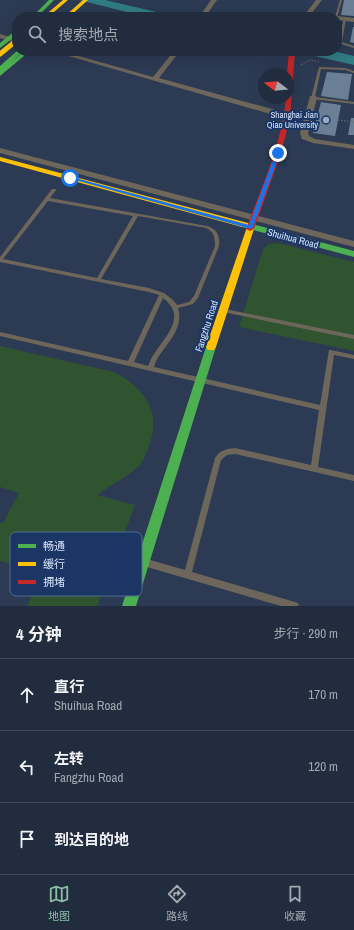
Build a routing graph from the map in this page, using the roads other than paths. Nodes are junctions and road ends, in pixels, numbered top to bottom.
1 (52, 0) edge
2 (66, 0) edge
3 (214, 0) edge
4 (319, 0) edge
5 (341, 0) edge
6 (82, 1) edge
7 (39, 12) edge
8 (51, 12) edge
9 (66, 12) edge
10 (71, 12) edge
11 (206, 12) edge
12 (310, 12) edge
13 (338, 12) edge
14 (342, 19) edge
15 (345, 19) junction
16 (354, 20) edge
17 (342, 34) edge
18 (0, 36) edge
19 (12, 39) edge
20 (12, 41) edge
21 (12, 42) edge
22 (342, 44) edge
23 (0, 46) edge
24 (354, 46) edge
25 (0, 54) edge
26 (14, 56) edge
27 (22, 56) edge
28 (72, 56) edge
29 (172, 56) edge
30 (292, 56) edge
31 (0, 68) edge
32 (354, 72) edge
33 (0, 74) edge
34 (155, 79) junction
35 (313, 98) junction
36 (354, 103) edge
37 (287, 116) junction
38 (354, 147) edge
39 (0, 150) edge
40 (0, 159) edge
41 (54, 190) dead end
42 (47, 199) junction
43 (136, 215) junction
44 (255, 218) junction
45 (251, 227) junction
46 (354, 244) edge
47 (354, 254) edge
48 (0, 260) edge
49 (98, 280) junction
50 (162, 294) junction
51 (176, 307) junction
52 (223, 310) junction
53 (0, 334) edge
54 (354, 337) edge
55 (354, 357) edge
56 (130, 364) junction
57 (150, 368) junction
58 (200, 380) junction
59 (323, 408) junction
60 (314, 469) junction
61 (354, 478) edge
62 (143, 562) junction
63 (142, 565) edge
64 (188, 574) junction
65 (132, 596) edge
66 (129, 606) edge
67 (295, 606) edge

1 - 7 main road
2 - 8 main road
3 - 11 street
4 - 12 street
5 - 13 lane
6 - 9 main road
6 - 10 main road
14 - 15 street
15 - 16 street
15 - 17 lane
18 - 19 street
20 - 23 main road
21 - 25 main road, bridge
22 - 24 lane
26 - 31 main road
27 - 33 main road
28 - 34 street
29 - 34 street
30 - 37 main road, Fangzhu Road
32 - 35 lane
34 - 37 street
35 - 36 lane
35 - 38 street
37 - 44 main road, Fangzhu Road
39 - 44 street, Shuihua Road
40 - 45 main road, Shuihua Road
41 - 42 lane
42 - 43 lane
42 - 48 lane
43 - 49 lane
43 - 51 lane
44 - 45 main road, Fangzhu Road
44 - 46 street, Shuihua Road
45 - 47 main road, Shuihua Road
45 - 52 main road, Fangzhu Road
48 - 49 lane
49 - 50 lane
50 - 51 lane
50 - 56 lane
51 - 57 lane
52 - 54 lane
52 - 58 main road, Fangzhu Road
53 - 56 lane
55 - 59 lane
56 - 57 lane
57 - 58 lane
58 - 59 lane
58 - 62 main road, Fangzhu Road
59 - 60 lane
60 - 61 lane
60 - 64 lane
62 - 63 main road, Fangzhu Road
62 - 64 lane
64 - 67 lane
65 - 66 main road, Fangzhu Road

